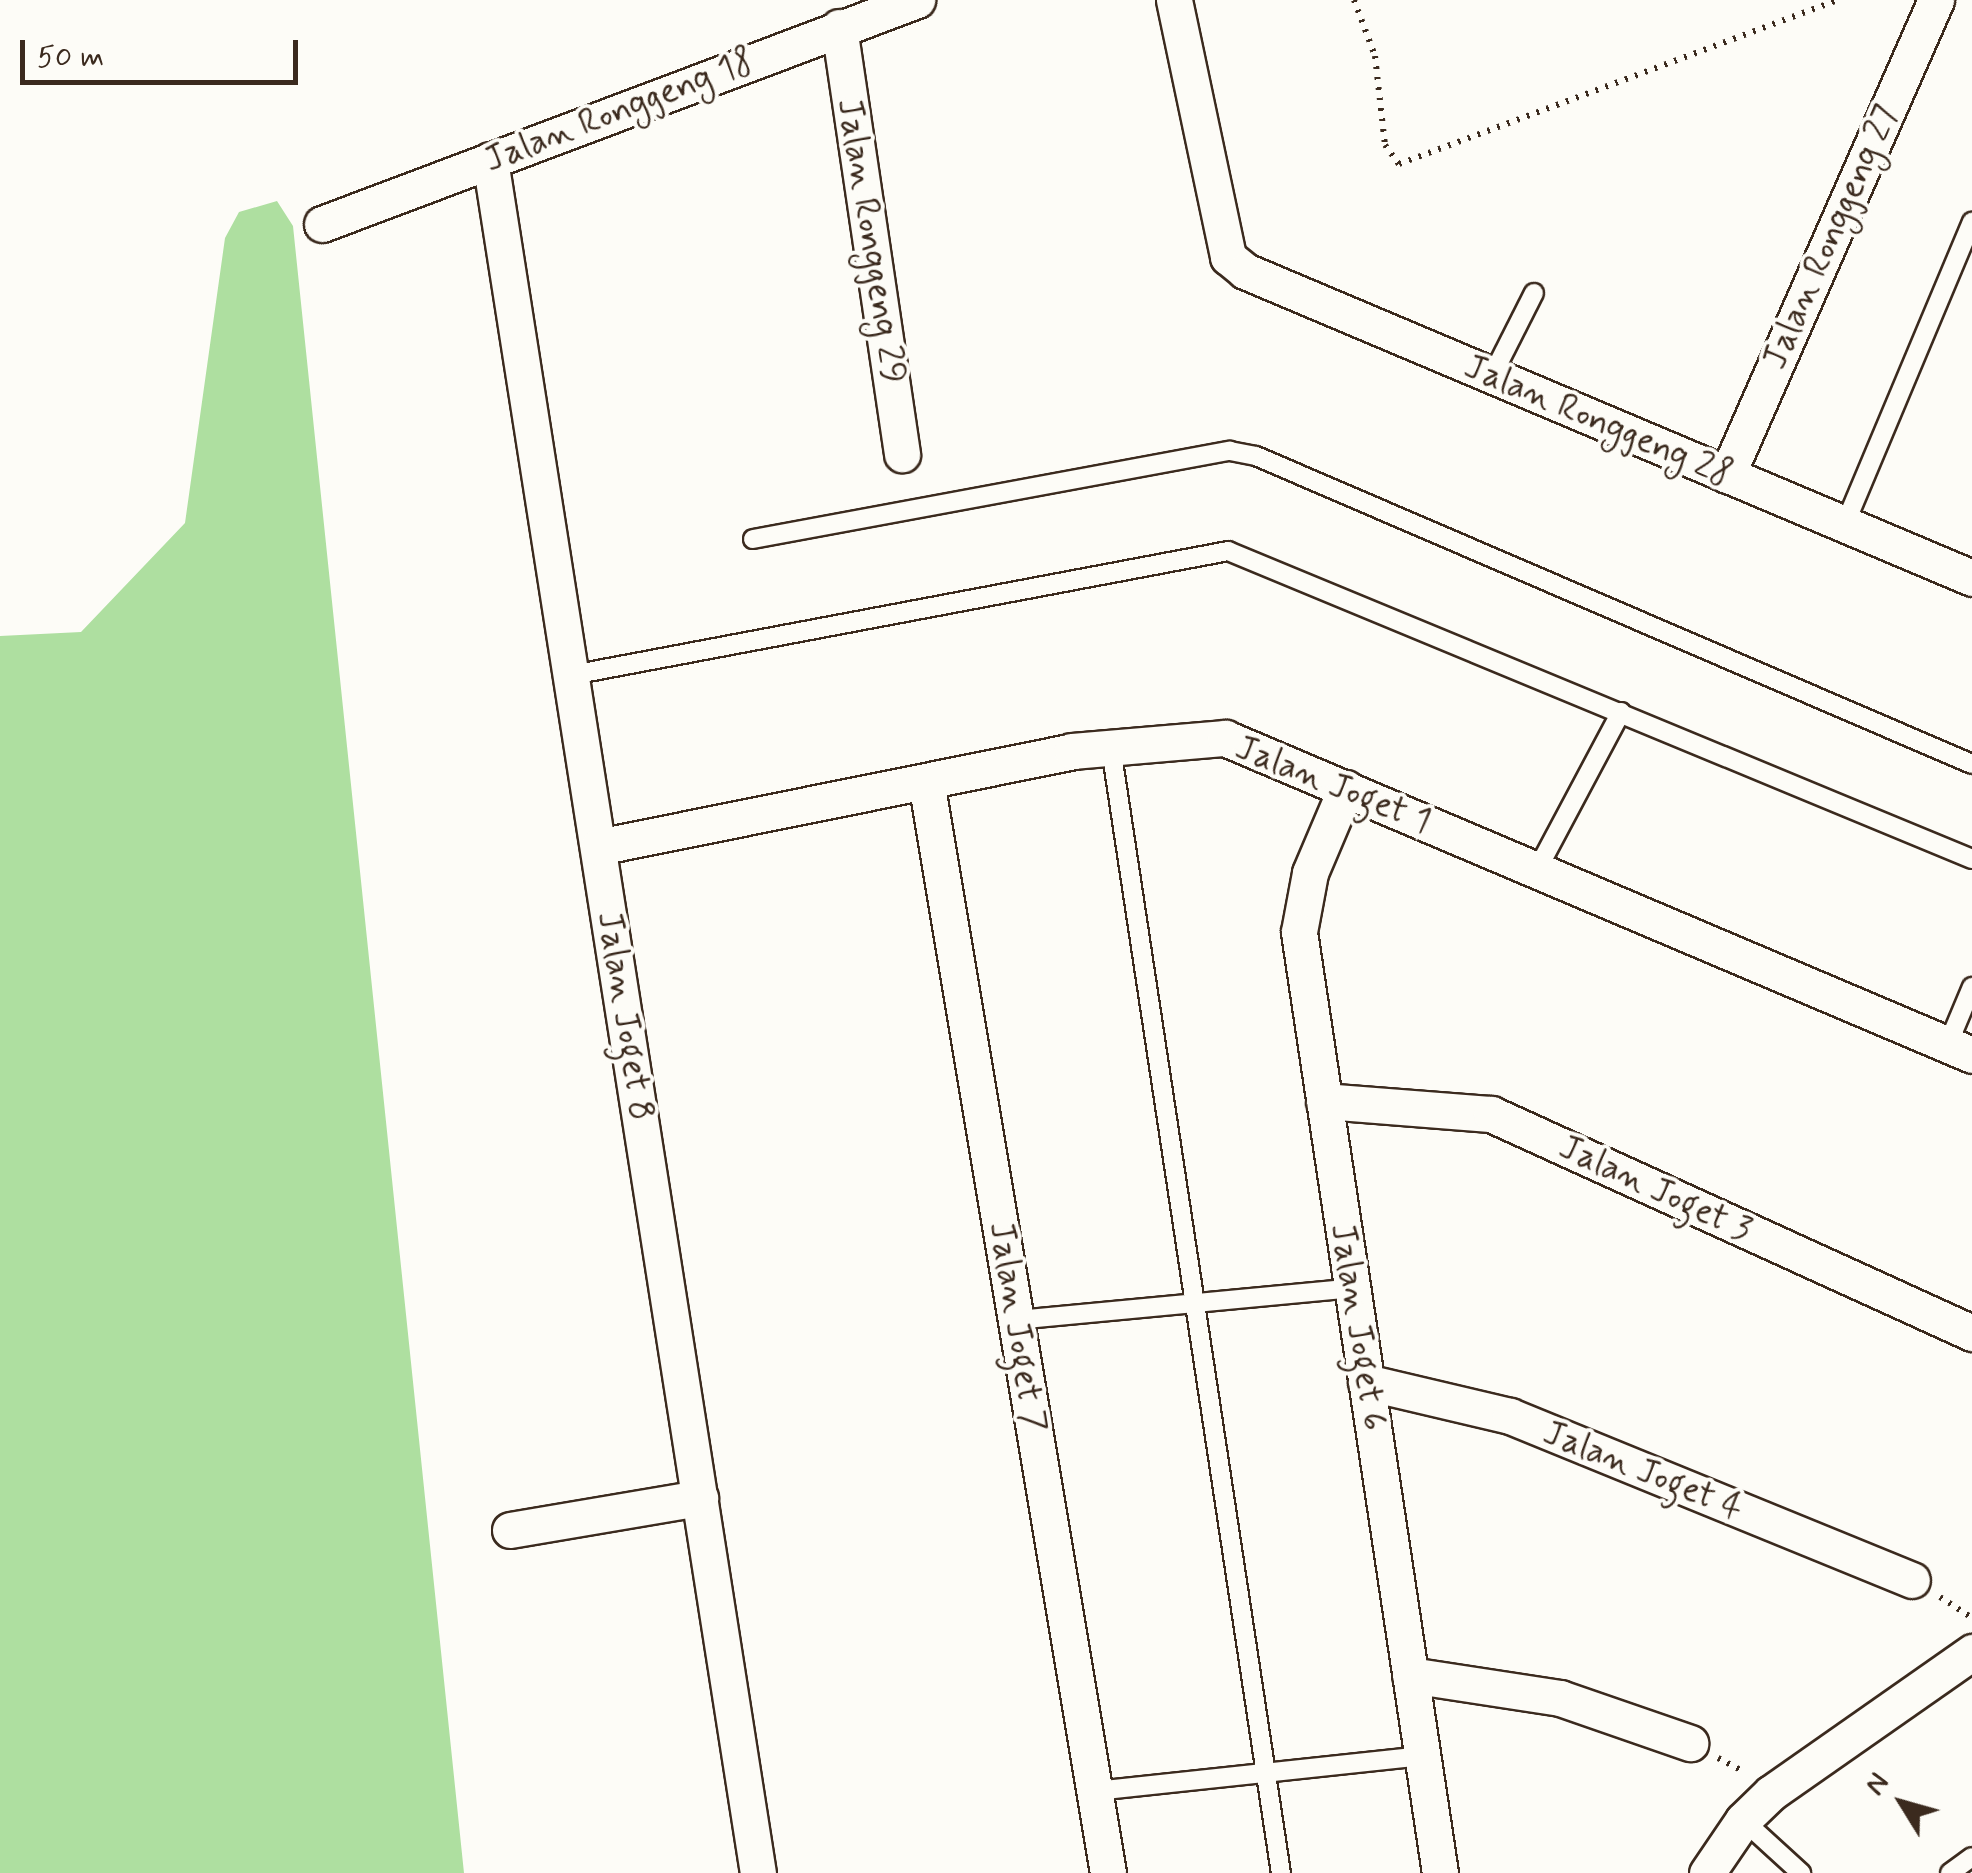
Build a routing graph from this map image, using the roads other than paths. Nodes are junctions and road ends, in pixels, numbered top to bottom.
1 (917, 0) edge
2 (1174, 0) edge
3 (1936, 0) edge
4 (838, 28) junction
5 (490, 160) junction
6 (1972, 222) edge
7 (322, 224) dead end
8 (1534, 293) dead end
9 (1492, 376) junction
10 (902, 454) dead end
11 (1727, 475) junction
12 (1845, 524) junction
13 (753, 539) dead end
14 (1970, 573) edge
15 (572, 674) junction
16 (1621, 712) junction
17 (1111, 748) junction
18 (1972, 764) edge
19 (926, 781) junction
20 (1346, 788) junction
21 (598, 847) junction
22 (1972, 859) edge
23 (1536, 870) junction
24 (1972, 987) edge
25 (1960, 1050) edge
26 (1324, 1101) junction
27 (1352, 1288) junction
28 (1195, 1302) junction
29 (1016, 1320) junction
30 (1972, 1333) edge
31 (1366, 1382) junction
32 (700, 1498) junction
33 (510, 1530) dead end
34 (1912, 1580) dead end
35 (1972, 1652) edge
36 (1410, 1675) junction
37 (1690, 1743) dead end
38 (1423, 1756) junction
39 (1266, 1773) junction
40 (1095, 1791) junction
41 (1742, 1820) junction
42 (1972, 1857) edge
43 (758, 1873) edge
44 (1108, 1873) edge
45 (1281, 1873) edge
46 (1440, 1873) edge
47 (1707, 1873) edge
48 (1801, 1873) edge
49 (1950, 1873) edge

1 - 4 street, Jalan Ronggeng 18
2 - 9 street, Jalan Ronggeng 28
3 - 11 street, Jalan Ronggeng 27
4 - 5 street, Jalan Ronggeng 18
4 - 10 street, Jalan Ronggeng 29
5 - 7 street, Jalan Ronggeng 18
5 - 15 street, Jalan Joget 8
6 - 12 lane
8 - 9 lane
9 - 11 street, Jalan Ronggeng 28
11 - 12 street, Jalan Ronggeng 28
12 - 14 street, Jalan Ronggeng 28
13 - 18 lane
15 - 16 lane
15 - 21 street, Jalan Joget 8
16 - 22 lane
16 - 23 lane
17 - 19 street, Jalan Joget 1
17 - 20 street, Jalan Joget 1
17 - 28 lane
19 - 21 street, Jalan Joget 1
19 - 29 street, Jalan Joget 7
20 - 23 street, Jalan Joget 1
20 - 26 street, Jalan Joget 6
21 - 32 street, Jalan Joget 8
23 - 25 street, Jalan Joget 1
24 - 25 lane
26 - 27 street, Jalan Joget 6
26 - 30 street, Jalan Joget 3
27 - 28 lane
27 - 31 street, Jalan Joget 6
28 - 29 lane
28 - 39 lane
29 - 40 street, Jalan Joget 7
31 - 34 street, Jalan Joget 4
31 - 36 street, Jalan Joget 6
32 - 33 street
32 - 43 street, Jalan Joget 8
35 - 41 street
36 - 37 street
36 - 38 street, Jalan Joget 6
38 - 39 lane
38 - 46 street, Jalan Joget 6
39 - 40 lane
39 - 45 lane
40 - 44 street, Jalan Joget 7
41 - 47 street
41 - 48 lane
42 - 49 lane

